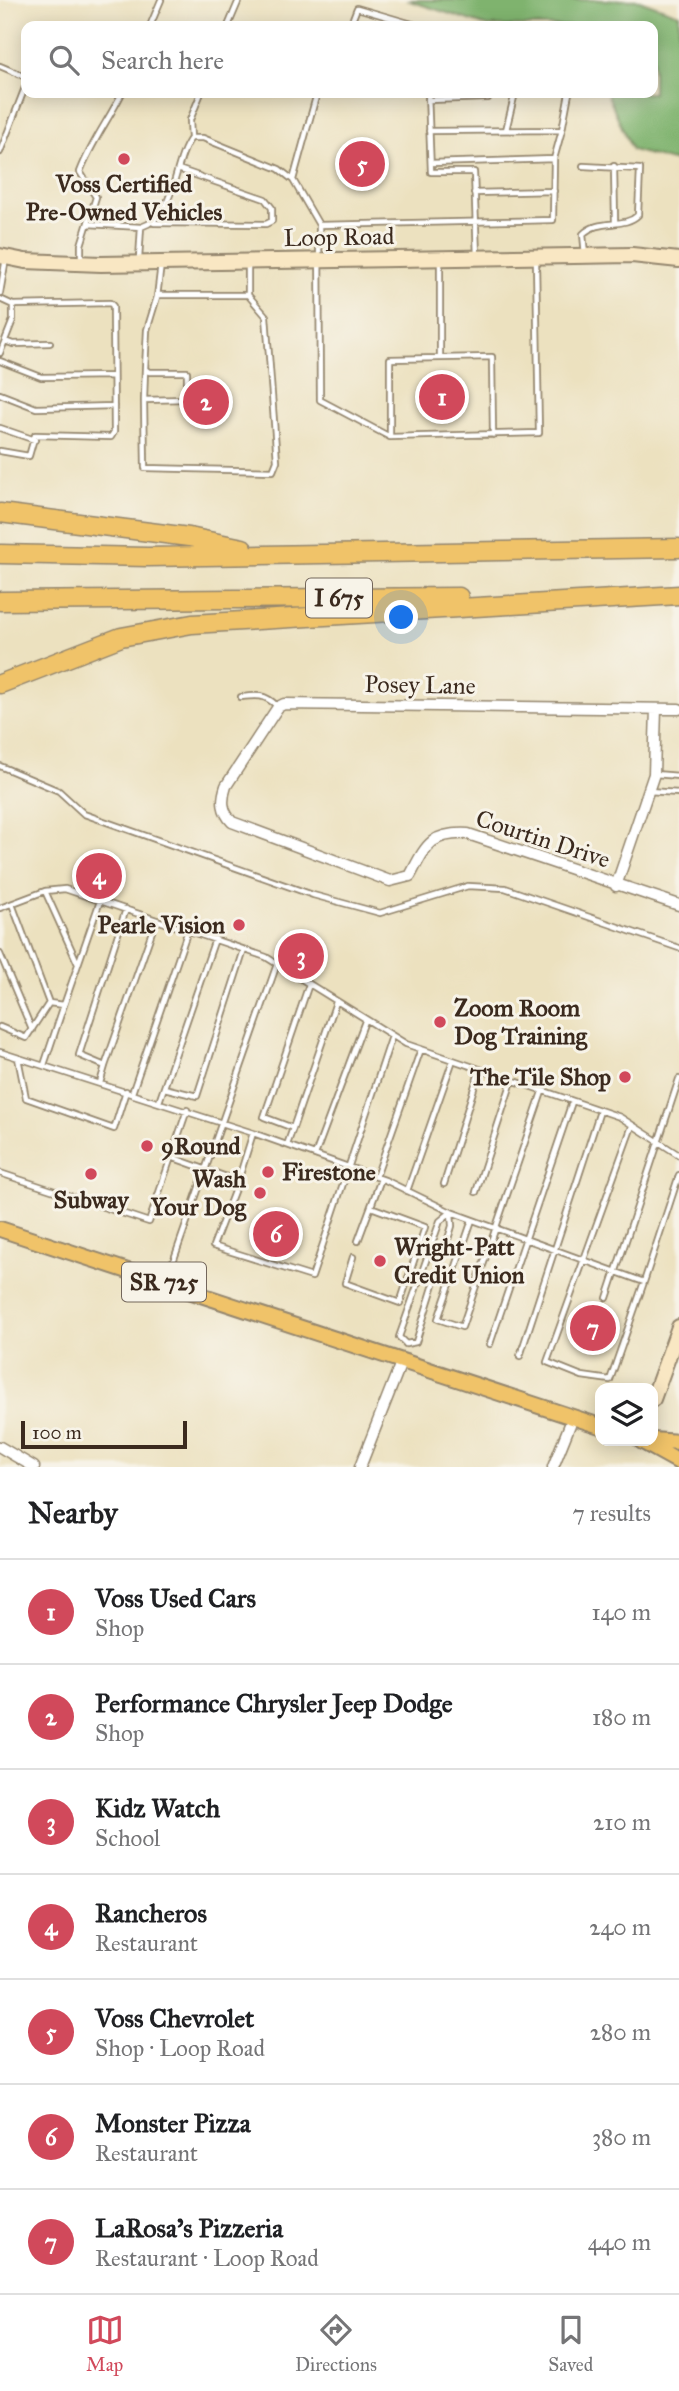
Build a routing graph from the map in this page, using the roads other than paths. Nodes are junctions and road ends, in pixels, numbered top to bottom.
1 (161, 0) edge
2 (239, 0) edge
3 (388, 17) junction
4 (152, 21) edge
5 (231, 21) edge
6 (352, 21) edge
7 (387, 21) edge
8 (402, 21) edge
9 (0, 66) edge
10 (21, 75) edge
11 (21, 98) edge
12 (120, 98) edge
13 (199, 98) edge
14 (316, 98) edge
15 (488, 98) edge
16 (514, 98) edge
17 (568, 98) edge
18 (428, 100) joint
19 (506, 130) junction
20 (562, 130) junction
21 (429, 131) junction
22 (191, 138) junction
23 (0, 152) edge
24 (554, 159) junction
25 (430, 163) junction
26 (583, 166) dead end
27 (614, 166) junction
28 (178, 169) junction
29 (293, 180) junction
30 (554, 191) junction
31 (474, 193) junction
32 (474, 220) junction
33 (615, 222) junction
34 (153, 223) junction
35 (88, 224) junction
36 (319, 225) junction
37 (141, 227) junction
38 (536, 256) junction
39 (585, 256) junction
40 (3, 257) edge
41 (477, 257) junction
42 (440, 258) junction
43 (319, 260) junction
44 (679, 260) edge
45 (248, 261) junction
46 (139, 263) junction
47 (161, 263) junction
48 (81, 264) junction
49 (0, 293) edge
50 (157, 295) junction
51 (248, 295) junction
52 (0, 299) edge
53 (13, 305) junction
54 (5, 341) junction
55 (50, 343) dead end
56 (0, 353) edge
57 (440, 358) junction
58 (0, 361) edge
59 (145, 369) junction
60 (113, 376) junction
61 (0, 394) edge
62 (144, 400) junction
63 (114, 406) junction
64 (0, 428) edge
65 (493, 435) junction
66 (390, 438) junction
67 (34, 440) junction
68 (0, 451) edge
69 (0, 513) edge
70 (679, 548) edge
71 (0, 554) edge
72 (277, 555) junction
73 (679, 595) edge
74 (0, 601) edge
75 (0, 684) edge
76 (241, 698) dead end
77 (278, 707) junction
78 (656, 709) junction
79 (679, 709) edge
80 (0, 766) edge
81 (654, 774) junction
82 (679, 776) edge
83 (648, 791) junction
84 (679, 793) edge
85 (616, 886) junction
86 (45, 891) junction
87 (100, 901) junction
88 (12, 904) junction
89 (679, 905) edge
90 (0, 908) edge
91 (126, 909) junction
92 (156, 920) junction
93 (187, 930) junction
94 (215, 939) junction
95 (679, 948) edge
96 (244, 950) junction
97 (0, 954) edge
98 (78, 964) junction
99 (276, 964) junction
100 (309, 984) junction
101 (336, 1002) junction
102 (49, 1003) junction
103 (64, 1005) junction
104 (365, 1021) junction
105 (0, 1027) edge
106 (32, 1030) junction
107 (392, 1036) junction
108 (421, 1049) junction
109 (0, 1052) edge
110 (18, 1057) junction
111 (453, 1060) junction
112 (44, 1065) junction
113 (105, 1066) junction
114 (480, 1069) junction
115 (679, 1079) edge
116 (512, 1081) junction
117 (100, 1083) junction
118 (164, 1088) junction
119 (125, 1091) junction
120 (542, 1092) junction
121 (132, 1093) junction
122 (159, 1101) junction
123 (572, 1102) junction
124 (187, 1110) junction
125 (600, 1111) junction
126 (223, 1122) junction
127 (632, 1126) junction
128 (293, 1128) junction
129 (253, 1133) junction
130 (656, 1143) junction
131 (287, 1145) junction
132 (315, 1155) junction
133 (679, 1155) edge
134 (171, 1157) junction
135 (348, 1167) junction
136 (206, 1169) junction
137 (0, 1173) edge
138 (679, 1175) edge
139 (379, 1178) junction
140 (238, 1181) junction
141 (444, 1184) dead end
142 (407, 1191) junction
143 (476, 1192) dead end
144 (371, 1207) junction
145 (451, 1212) junction
146 (472, 1220) junction
147 (495, 1228) junction
148 (0, 1229) edge
149 (526, 1239) junction
150 (358, 1241) dead end
151 (556, 1250) junction
152 (353, 1256) dead end
153 (586, 1261) junction
154 (616, 1271) junction
155 (644, 1282) junction
156 (166, 1283) junction
157 (607, 1298) dead end
158 (679, 1326) edge
159 (676, 1343) edge
160 (406, 1344) junction
161 (491, 1344) dead end
162 (520, 1356) dead end
163 (402, 1360) junction
164 (658, 1387) edge
165 (573, 1417) junction
166 (595, 1424) edge
167 (658, 1440) edge
168 (679, 1442) edge
169 (650, 1446) edge
170 (0, 1447) edge
171 (679, 1462) edge
172 (34, 1467) edge
173 (360, 1467) edge
174 (553, 1467) edge

1 - 4 lane
2 - 5 lane
3 - 6 lane
3 - 7 lane
3 - 8 lane
9 - 10 lane
11 - 23 lane
12 - 35 lane
13 - 22 lane
14 - 29 lane
15 - 18 lane
16 - 19 lane
17 - 20 lane
18 - 21 lane
19 - 20 lane
19 - 21 lane
20 - 24 lane
21 - 25 lane
22 - 28 lane
22 - 29 lane
24 - 25 lane
24 - 30 lane
25 - 31 lane
26 - 27 lane
27 - 33 lane
27 - 33 lane
28 - 34 lane
28 - 34 lane
29 - 36 lane
30 - 31 lane
30 - 32 lane
31 - 32 lane
32 - 36 lane
32 - 41 lane
33 - 39 lane
34 - 37 lane
35 - 37 lane
35 - 48 lane
36 - 43 lane
37 - 46 lane
38 - 39 street, Loop Road
38 - 41 street, Loop Road
38 - 65 lane
39 - 44 street, Loop Road
40 - 48 street, Loop Road
40 - 49 lane
41 - 42 street, Loop Road
42 - 43 street, Loop Road
42 - 57 lane
43 - 45 street, Loop Road
43 - 66 lane
45 - 47 street, Loop Road
45 - 51 lane
46 - 47 street, Loop Road
46 - 48 street, Loop Road
47 - 50 lane
50 - 51 lane
50 - 59 lane
51 - 62 lane
52 - 53 lane
53 - 54 lane
53 - 60 lane
54 - 55 lane
54 - 56 lane
57 - 65 lane
57 - 66 lane
58 - 60 lane
59 - 62 lane
59 - 62 lane
60 - 63 lane
61 - 63 lane
63 - 67 lane
64 - 67 lane
65 - 66 lane
67 - 68 lane
69 - 72 highway
70 - 72 highway, I 675
71 - 72 highway, I 675
73 - 74 highway, I 675
73 - 75 highway
76 - 77 lane
77 - 78 street, Posey Lane
77 - 85 street, Courtin Drive
78 - 79 street, Posey Lane
78 - 81 street
80 - 95 lane
81 - 82 lane
81 - 83 street
83 - 84 lane
83 - 85 street
85 - 89 street, Courtin Drive
86 - 87 lane
86 - 88 lane
86 - 98 lane
87 - 91 lane
87 - 98 lane
88 - 90 lane
88 - 102 lane
91 - 92 lane
91 - 113 lane
92 - 93 lane
92 - 113 lane
93 - 94 lane
93 - 121 lane
94 - 96 lane
94 - 118 lane
96 - 99 lane
96 - 118 lane
97 - 106 lane
98 - 103 lane
99 - 100 lane
99 - 126 lane
100 - 101 lane
100 - 128 lane
101 - 104 lane
101 - 128 lane
102 - 103 lane
102 - 106 lane
103 - 112 lane
104 - 107 lane
104 - 132 lane
105 - 106 lane
107 - 108 lane
107 - 135 lane
108 - 111 lane
108 - 139 lane
109 - 110 lane
110 - 112 lane
110 - 119 lane
111 - 114 lane
111 - 142 lane
112 - 117 lane
113 - 117 lane
114 - 116 lane
114 - 141 lane
115 - 130 lane
116 - 120 lane
116 - 143 lane
117 - 119 lane
118 - 122 lane
119 - 121 lane
120 - 123 lane
120 - 147 lane
121 - 122 lane
122 - 124 lane
123 - 125 lane
123 - 149 lane
124 - 126 lane
124 - 134 lane
125 - 127 lane
125 - 151 lane
126 - 129 lane
126 - 136 lane
127 - 130 lane
127 - 153 lane
128 - 131 lane
129 - 131 lane
129 - 140 lane
130 - 133 lane
130 - 154 lane
131 - 132 lane
132 - 135 lane
134 - 136 lane
134 - 137 lane
135 - 139 lane
135 - 140 lane
136 - 140 lane
136 - 156 lane
138 - 155 lane
139 - 142 lane
139 - 144 lane
142 - 145 lane
144 - 150 lane
144 - 152 lane
145 - 146 lane
145 - 160 lane
145 - 160 lane
146 - 147 lane
146 - 147 lane
147 - 149 lane
148 - 156 main road, SR 725
149 - 151 lane
149 - 161 lane
151 - 153 lane
151 - 162 lane
153 - 154 lane
153 - 155 lane
154 - 155 lane
154 - 157 lane
156 - 163 main road, SR 725
158 - 159 street
159 - 164 street
160 - 163 lane
163 - 165 main road, SR 725
163 - 173 street
165 - 166 main road, SR 725
165 - 174 street
167 - 168 main road
169 - 171 main road
170 - 172 street

